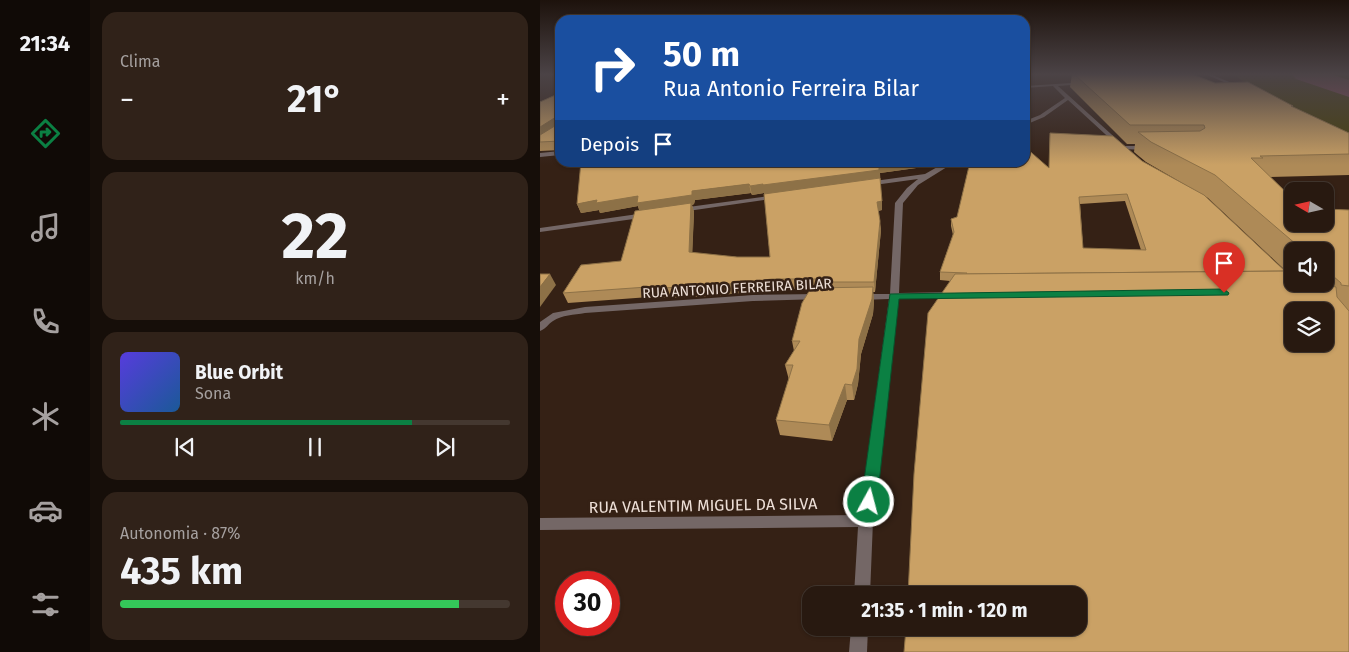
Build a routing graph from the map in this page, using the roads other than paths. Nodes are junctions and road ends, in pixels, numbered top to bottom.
1 (1059, 104) edge
2 (1075, 104) edge
3 (1030, 121) edge
4 (1124, 148) junction
5 (1151, 148) edge
6 (555, 154) edge
7 (1130, 154) edge
8 (540, 155) edge
9 (943, 167) edge
10 (928, 175) junction
11 (860, 185) edge
12 (782, 196) edge
13 (676, 211) edge
14 (656, 214) edge
15 (540, 230) edge
16 (963, 295) edge
17 (894, 296) junction
18 (828, 297) edge
19 (847, 297) edge
20 (540, 328) edge
21 (866, 521) junction
22 (540, 524) edge
23 (862, 586) edge
24 (859, 636) edge
25 (858, 652) edge

1 - 3 street
2 - 4 street
4 - 5 street
4 - 7 street
6 - 8 street
9 - 10 street
10 - 11 street
10 - 17 street
12 - 13 street
14 - 15 street
16 - 17 street, RUA ANTONIO FERREIRA BILAR
17 - 19 street, RUA ANTONIO FERREIRA BILAR
17 - 21 street
18 - 20 street, RUA ANTONIO FERREIRA BILAR
21 - 22 street, RUA VALENTIM MIGUEL DA SILVA
21 - 23 street
24 - 25 street

